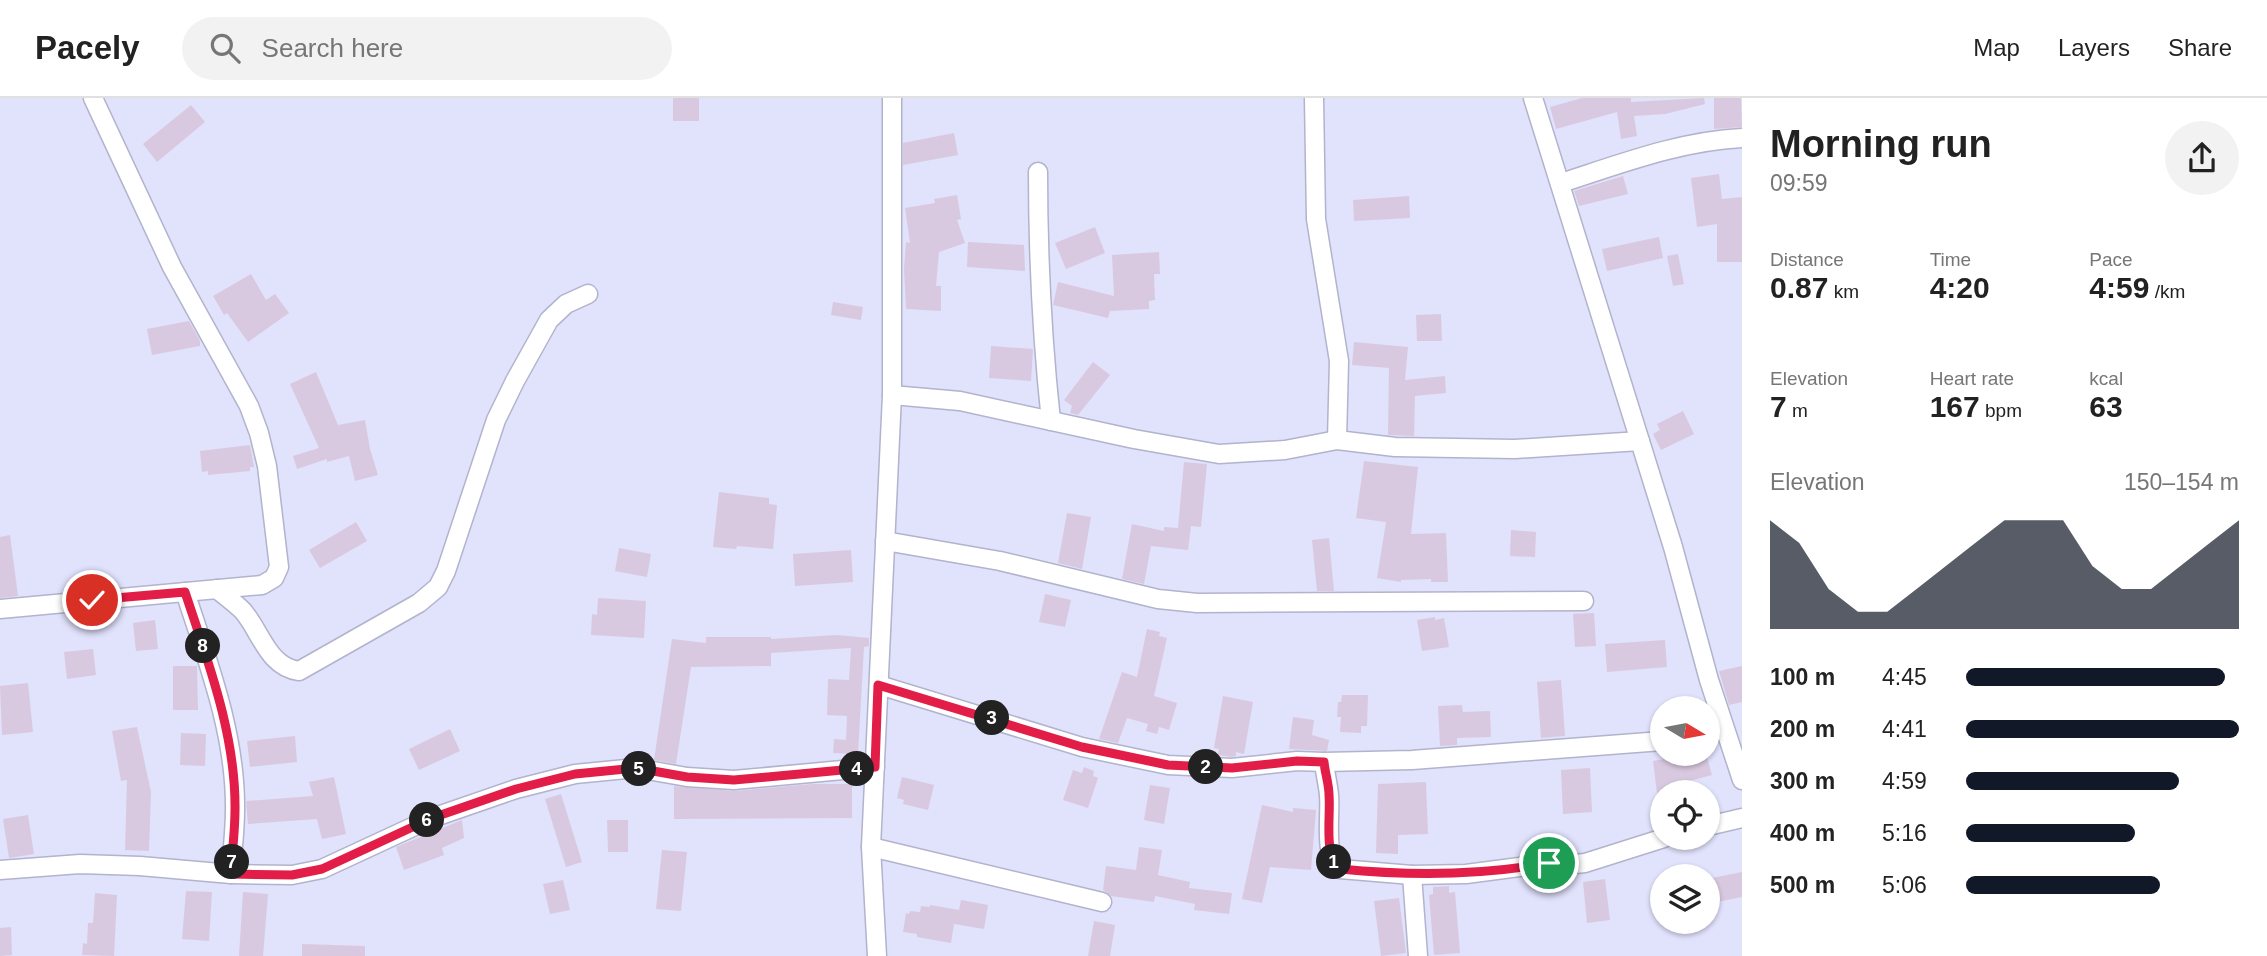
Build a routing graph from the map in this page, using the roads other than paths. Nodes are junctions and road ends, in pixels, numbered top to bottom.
1 (93, 98) edge
2 (892, 98) edge
3 (1314, 98) edge
4 (1533, 98) edge
5 (1742, 138) edge
6 (1038, 172) dead end
7 (1561, 183) junction
8 (588, 293) dead end
9 (892, 395) junction
10 (1051, 421) junction
11 (1338, 440) junction
12 (1640, 441) junction
13 (885, 541) junction
14 (216, 589) junction
15 (185, 592) junction
16 (1584, 601) dead end
17 (0, 609) edge
18 (878, 685) junction
19 (1707, 696) edge
20 (1720, 738) edge
21 (1650, 742) edge
22 (1324, 762) junction
23 (875, 767) junction
24 (1742, 780) edge
25 (1742, 818) edge
26 (1720, 823) edge
27 (1650, 842) edge
28 (872, 847) junction
29 (0, 870) edge
30 (231, 874) junction
31 (1412, 875) junction
32 (1102, 902) dead end
33 (877, 956) edge
34 (1418, 956) edge

1 - 14 street
2 - 9 street
3 - 11 street
4 - 7 street
5 - 7 street
6 - 10 street
7 - 12 street
8 - 14 street
9 - 10 street
9 - 13 street
10 - 11 street
11 - 12 street
12 - 19 street
13 - 16 street
13 - 18 street
14 - 15 street
15 - 17 street
15 - 30 street
18 - 22 street
18 - 23 street
20 - 24 street
21 - 22 street
22 - 31 street
23 - 28 street
23 - 30 street
25 - 26 street
27 - 31 street
28 - 32 street
28 - 33 street
29 - 30 street
31 - 34 street

